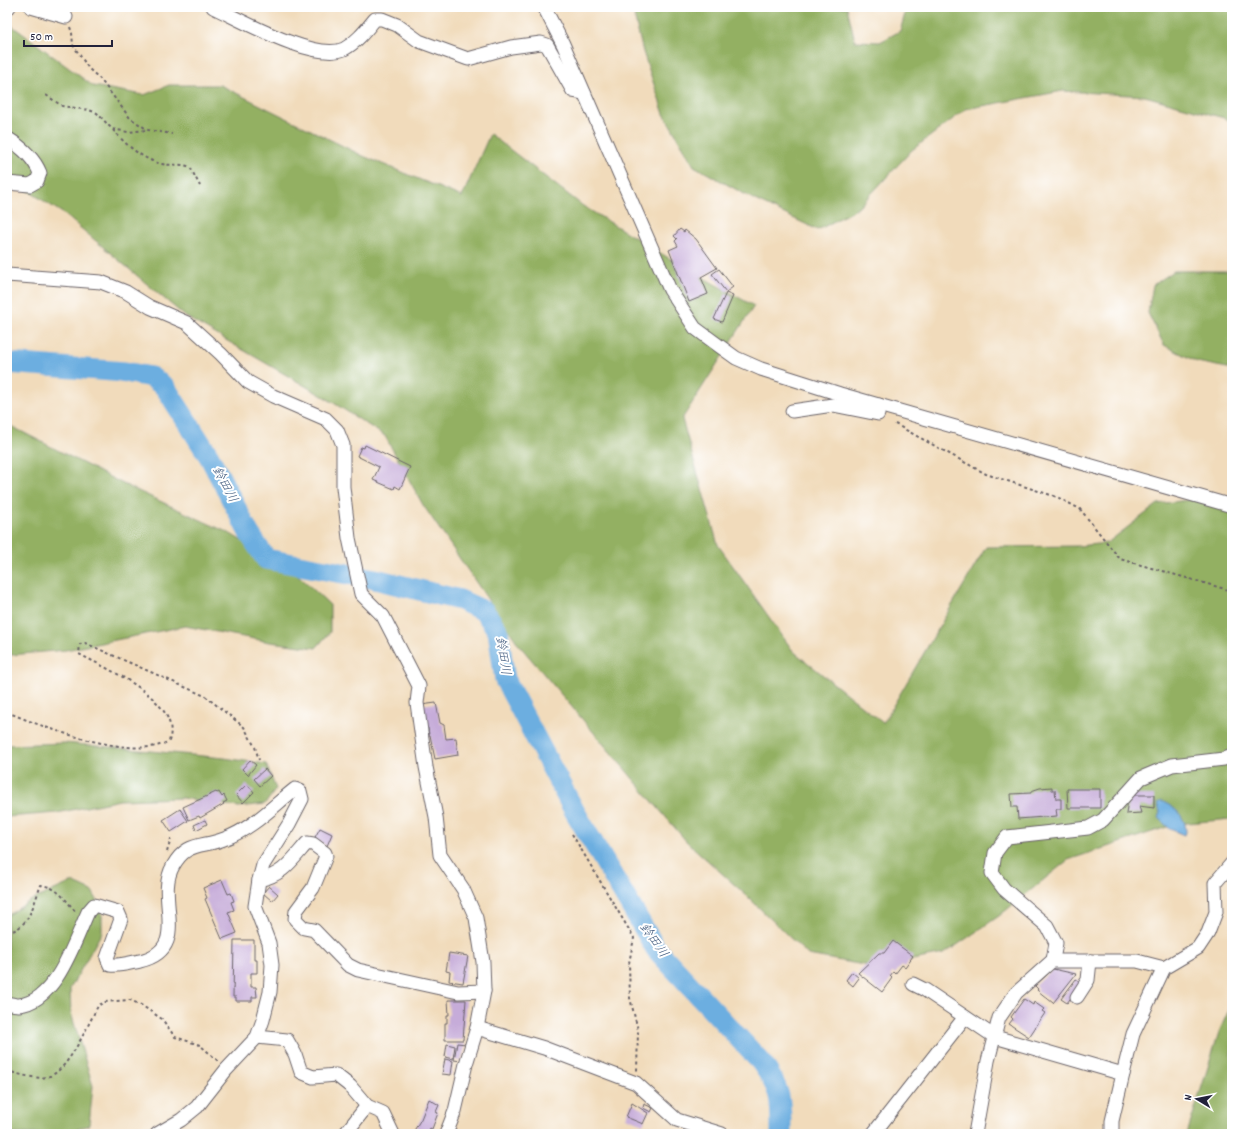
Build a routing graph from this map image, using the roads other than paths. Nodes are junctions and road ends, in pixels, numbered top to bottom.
1 (31, 7) edge
2 (212, 7) edge
3 (544, 7) edge
4 (62, 12) edge
5 (584, 93) junction
6 (7, 138) edge
7 (7, 183) edge
8 (7, 275) edge
9 (878, 409) junction
10 (792, 411) dead end
11 (1232, 506) edge
12 (1232, 756) edge
13 (1232, 862) edge
14 (259, 880) junction
15 (1052, 961) junction
16 (1090, 961) junction
17 (1164, 968) junction
18 (913, 984) dead end
19 (484, 991) junction
20 (1077, 997) dead end
21 (7, 1003) edge
22 (965, 1017) junction
23 (478, 1028) junction
24 (257, 1037) junction
25 (994, 1037) junction
26 (1123, 1074) junction
27 (367, 1106) junction
28 (157, 1134) edge
29 (345, 1134) edge
30 (393, 1134) edge
31 (446, 1134) edge
32 (722, 1134) edge
33 (873, 1134) edge
34 (975, 1134) edge
35 (1112, 1134) edge

1 - 4 street
2 - 5 street
3 - 5 street
5 - 9 street
6 - 7 street
8 - 19 street
9 - 10 street
9 - 11 street
12 - 15 street
13 - 17 street
14 - 19 street
14 - 21 street
14 - 24 street
15 - 16 street
15 - 25 street
16 - 17 street
16 - 20 street
17 - 26 street
18 - 22 street
19 - 23 street
22 - 25 street
22 - 33 street
23 - 31 street
23 - 32 street
24 - 27 street
24 - 28 street
25 - 26 street
25 - 34 street
26 - 35 street
27 - 29 street
27 - 30 street

